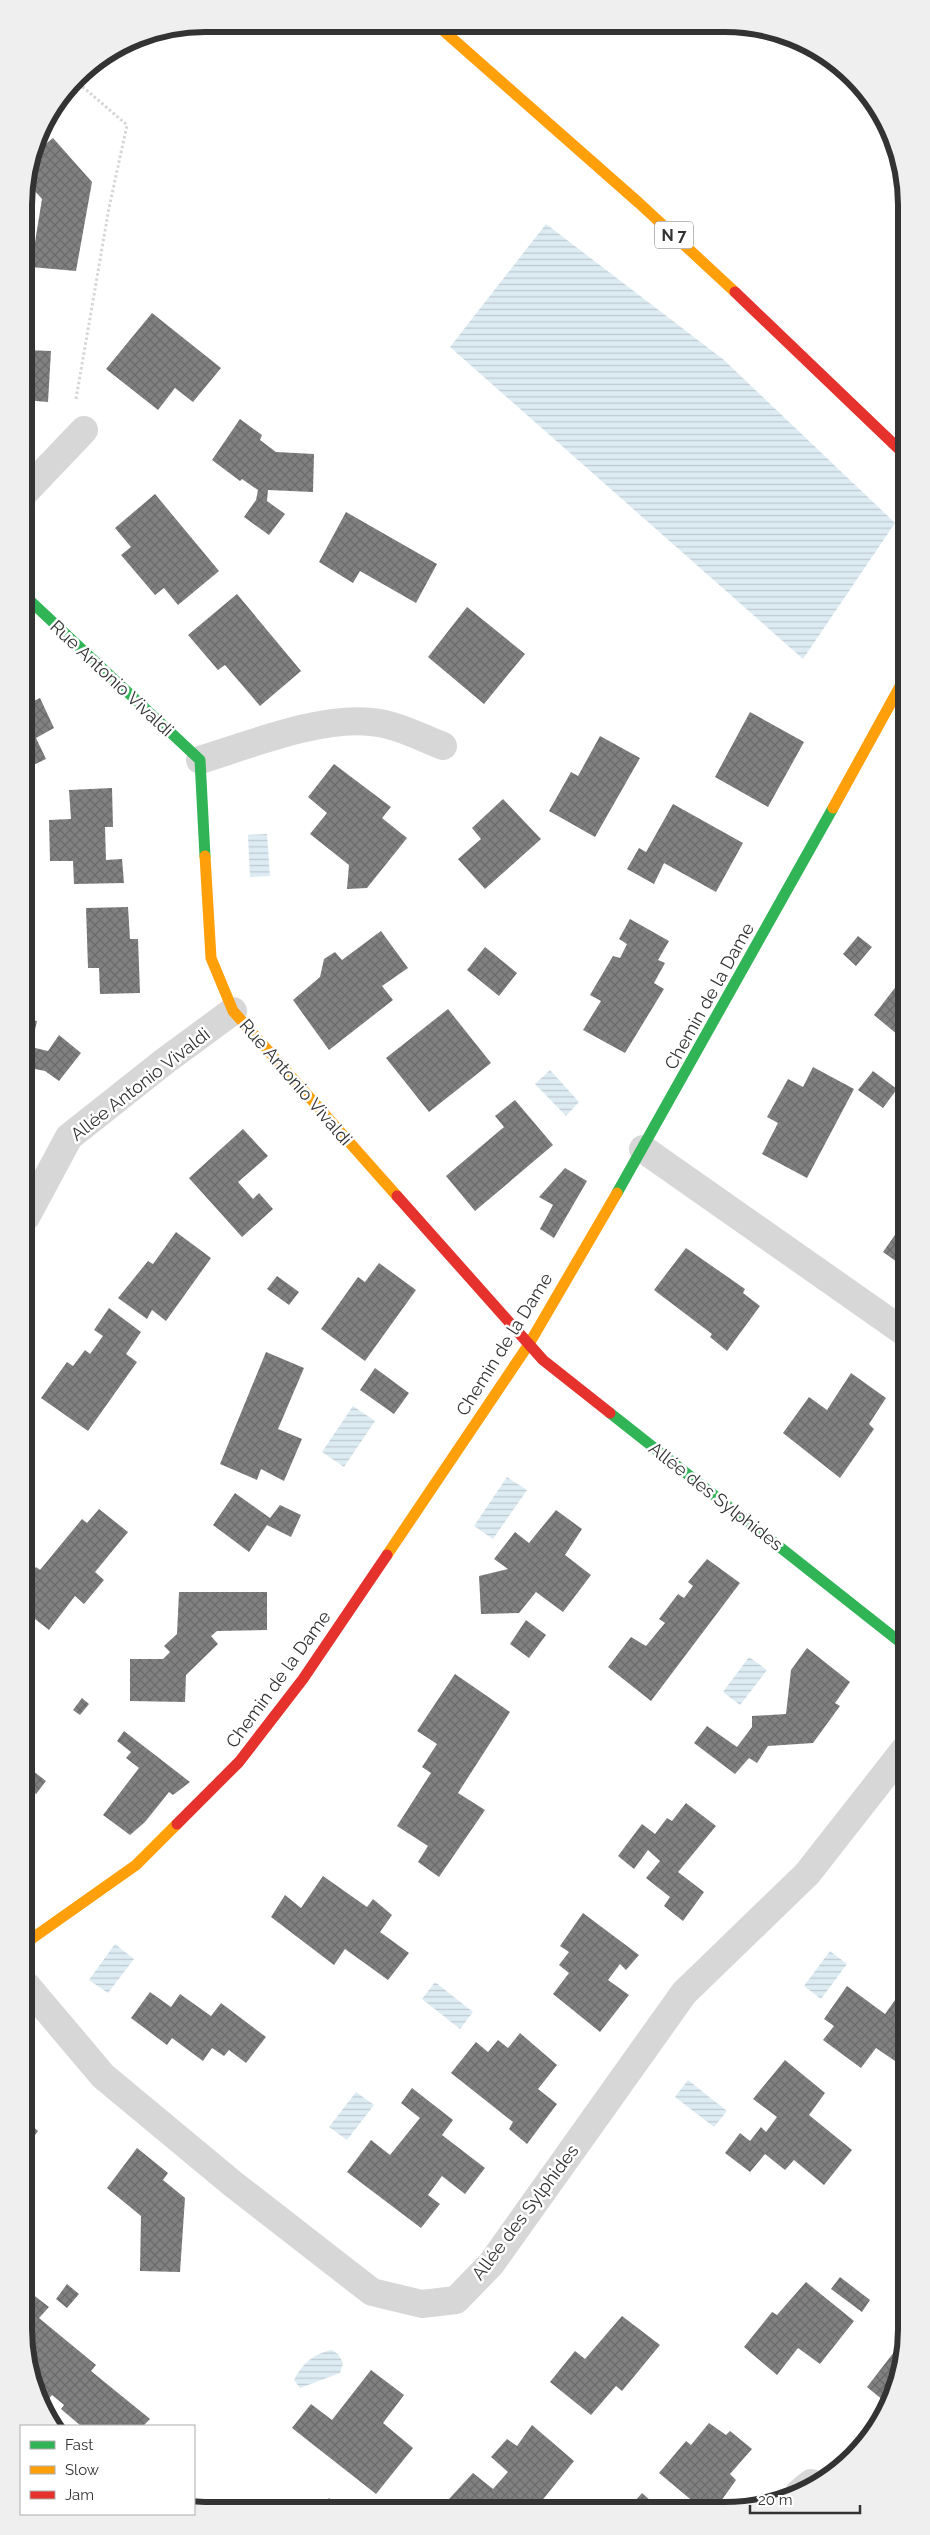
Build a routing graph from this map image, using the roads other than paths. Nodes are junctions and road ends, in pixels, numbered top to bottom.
1 (446, 33) edge
2 (84, 430) road end
3 (898, 449) edge
4 (33, 484) edge
5 (33, 605) edge
6 (898, 692) edge
7 (443, 746) dead end
8 (200, 760) junction
9 (233, 1012) junction
10 (643, 1149) junction
11 (33, 1205) edge
12 (897, 1327) edge
13 (529, 1344) junction
14 (897, 1640) edge
15 (897, 1759) edge
16 (32, 1938) edge
17 (32, 1992) edge

1 - 3 street, N 7
2 - 4 street
5 - 8 street, Rue Antonio Vivaldi
6 - 10 street, Chemin de la Dame
7 - 8 street
8 - 9 street, Rue Antonio Vivaldi
9 - 11 street, Allée Antonio Vivaldi
9 - 13 street, Rue Antonio Vivaldi
10 - 12 street
10 - 13 street, Chemin de la Dame
13 - 14 street, Allée des Sylphides
13 - 16 street, Chemin de la Dame
15 - 17 street, Allée des Sylphides

